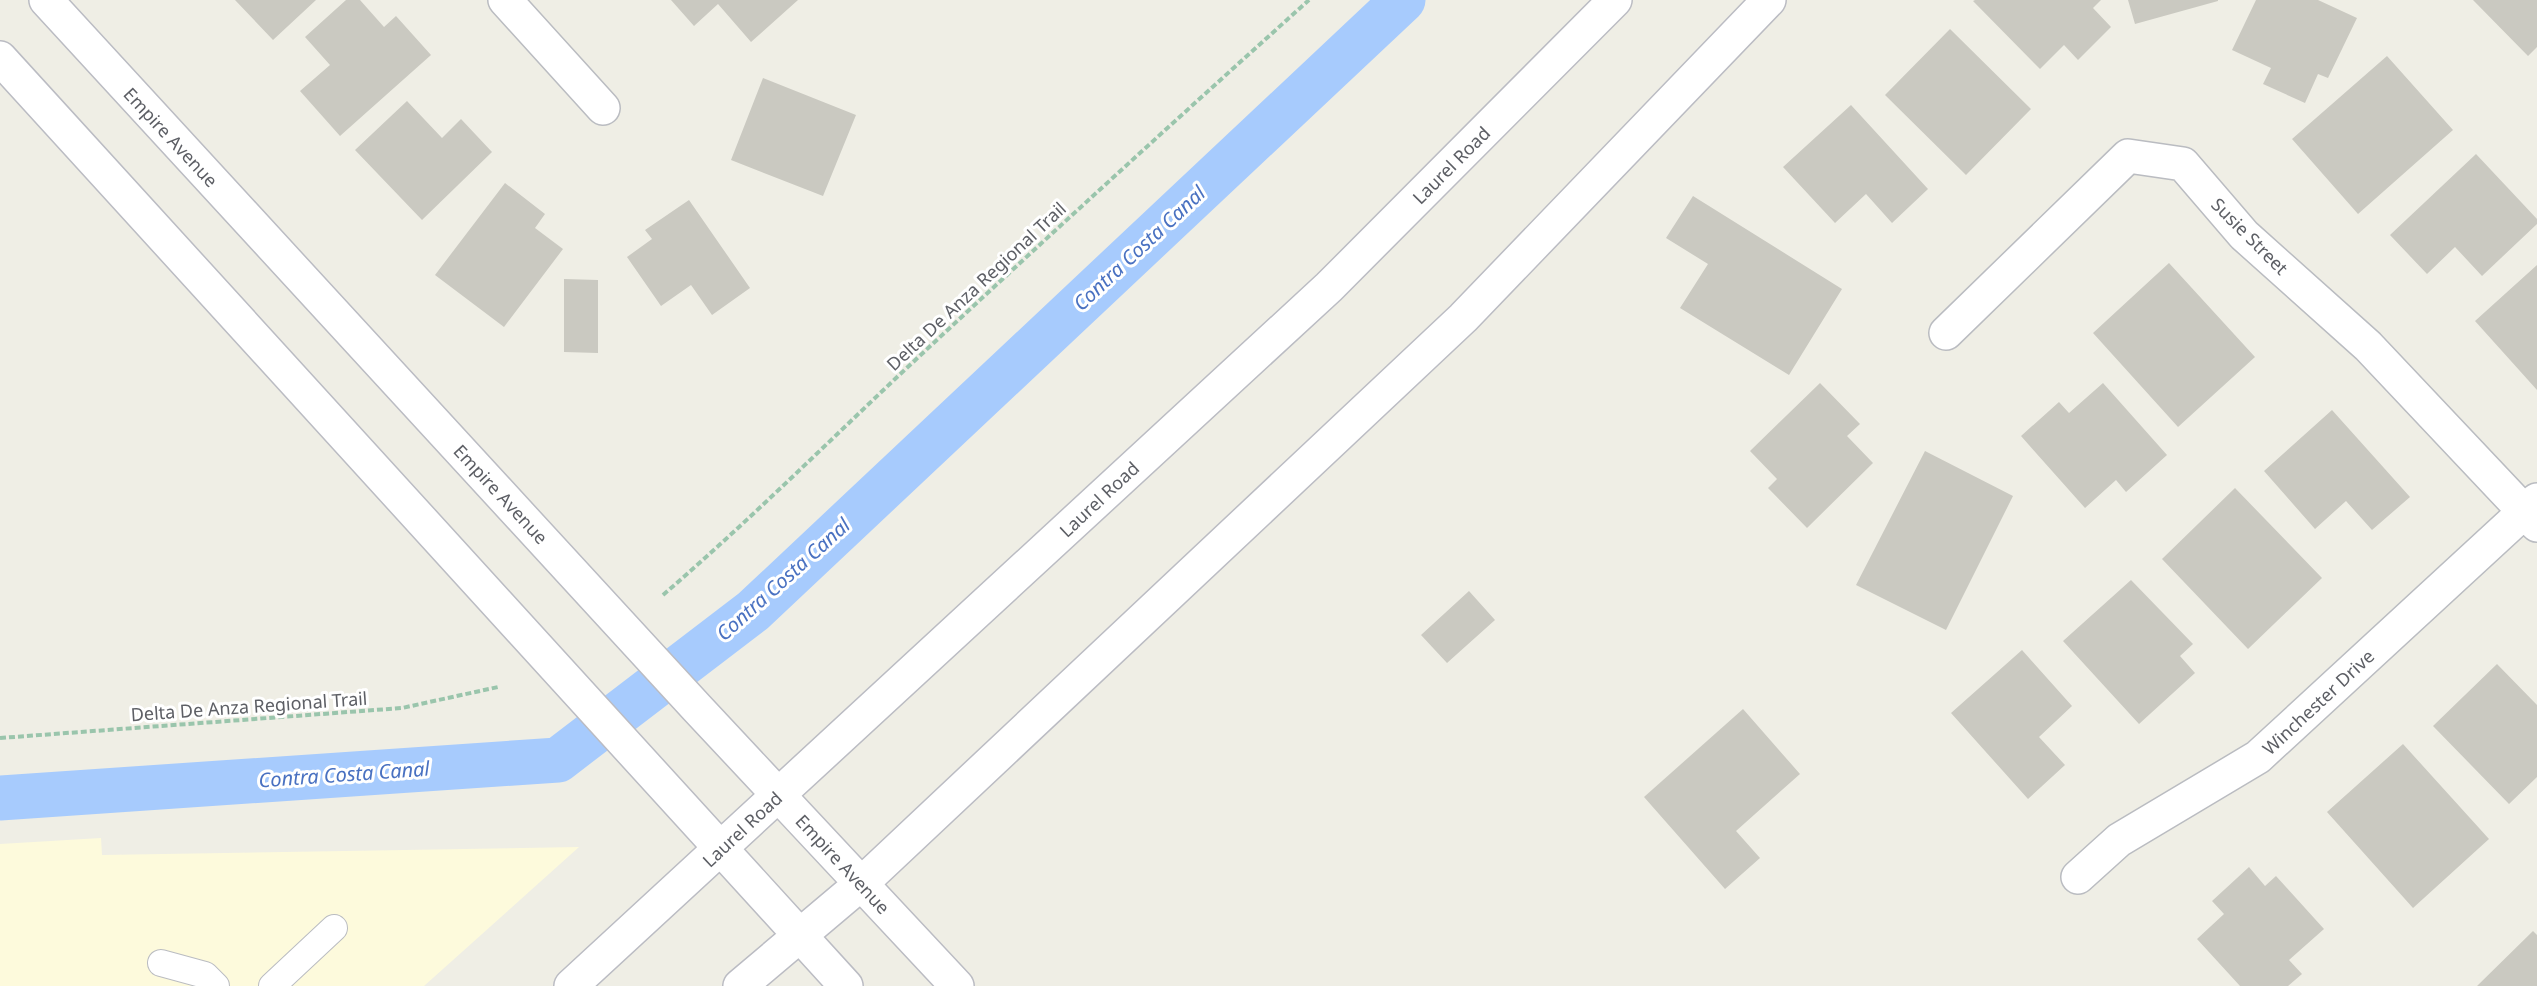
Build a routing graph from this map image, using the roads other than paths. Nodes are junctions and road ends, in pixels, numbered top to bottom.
1 (46, 0) edge
2 (505, 0) edge
3 (1615, 0) edge
4 (1769, 0) edge
5 (0, 58) edge
6 (603, 108) dead end
7 (1946, 333) dead end
8 (2533, 512) edge
9 (779, 795) junction
10 (721, 848) junction
11 (2078, 878) dead end
12 (862, 883) junction
13 (334, 928) dead end
14 (801, 935) junction
15 (161, 963) dead end
16 (216, 986) edge
17 (272, 986) edge
18 (571, 986) edge
19 (740, 986) edge
20 (846, 986) edge
21 (957, 986) edge

1 - 9 main road, Empire Avenue
2 - 6 main road
3 - 9 main road, Laurel Road
4 - 12 main road
5 - 10 main road
7 - 8 main road, Susie Street
8 - 11 main road, Winchester Drive
9 - 10 main road, Laurel Road
9 - 12 main road, Empire Avenue
10 - 14 main road
10 - 18 main road, Laurel Road
12 - 14 main road
12 - 21 main road, Empire Avenue
13 - 17 lane
14 - 19 main road
14 - 20 main road
15 - 16 lane

